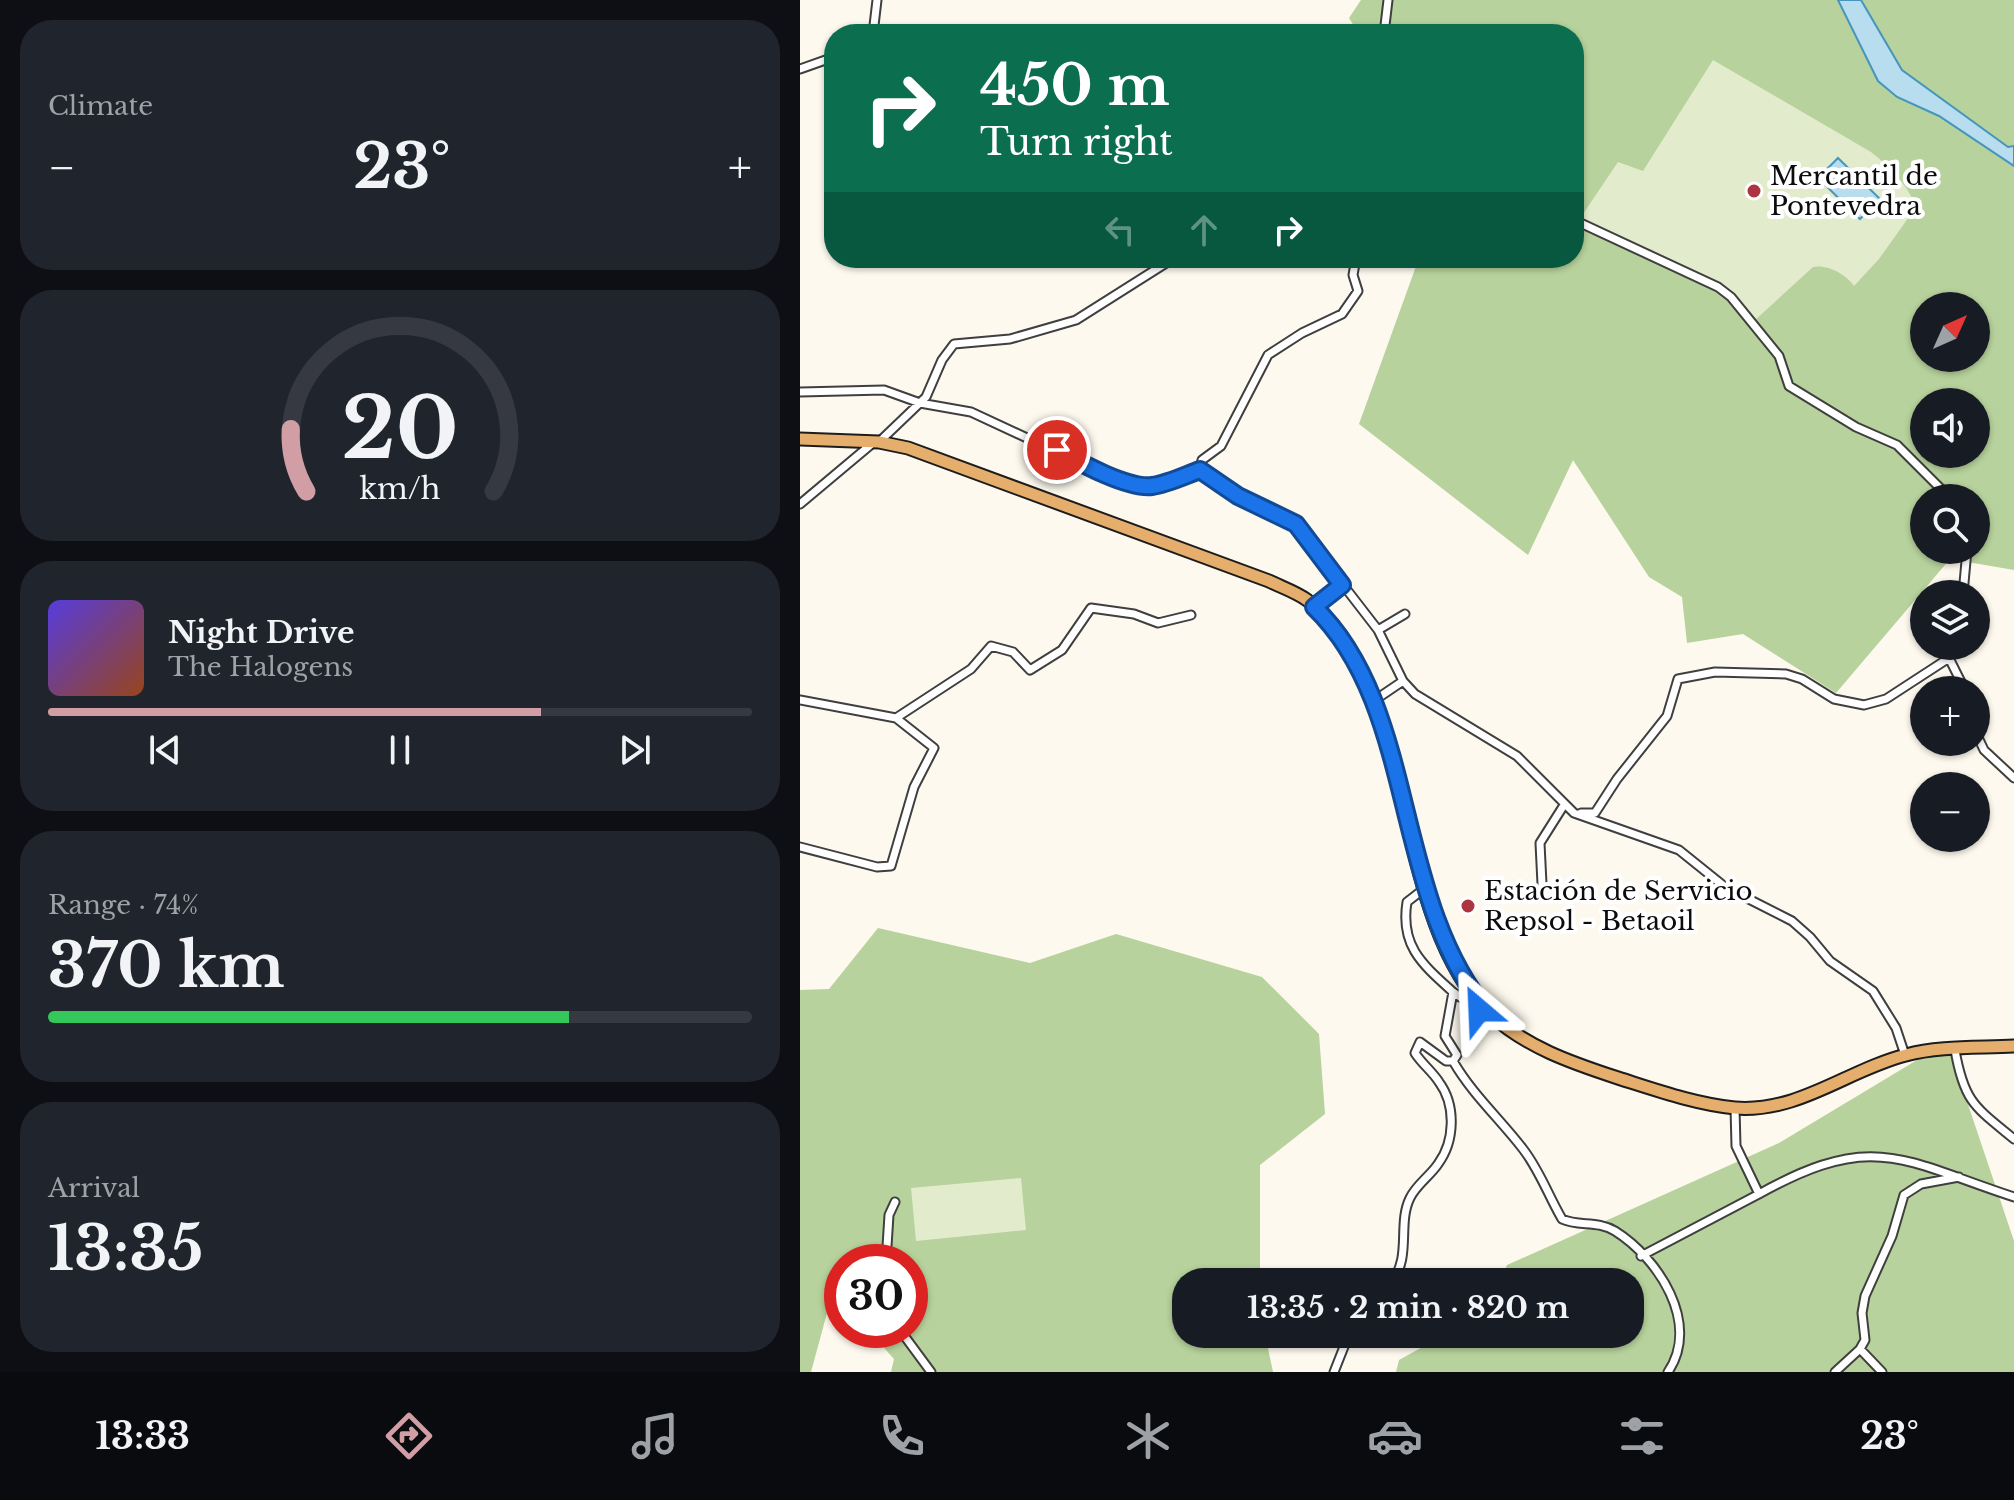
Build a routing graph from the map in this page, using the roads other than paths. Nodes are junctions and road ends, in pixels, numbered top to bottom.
1 (877, 0) edge
2 (1388, 0) edge
3 (874, 24) edge
4 (1385, 24) edge
5 (824, 61) edge
6 (800, 69) edge
7 (1584, 225) edge
8 (1158, 268) edge
9 (1354, 268) edge
10 (800, 392) edge
11 (920, 403) junction
12 (800, 439) edge
13 (876, 442) junction
14 (1200, 470) junction
15 (1936, 484) edge
16 (800, 504) edge
17 (1342, 585) junction
18 (1314, 607) junction
19 (1405, 614) dead end
20 (1191, 615) dead end
21 (1378, 630) junction
22 (1946, 660) edge
23 (1403, 681) junction
24 (800, 700) edge
25 (1372, 702) junction
26 (896, 718) junction
27 (1990, 756) edge
28 (2014, 778) edge
29 (1564, 805) junction
30 (1574, 813) junction
31 (800, 847) edge
32 (1542, 884) dead end
33 (1425, 888) junction
34 (1453, 992) junction
35 (1489, 1013) junction
36 (2014, 1046) edge
37 (1955, 1050) junction
38 (1905, 1055) junction
39 (1453, 1061) junction
40 (1735, 1108) junction
41 (2014, 1139) edge
42 (1959, 1177) junction
43 (1759, 1194) junction
44 (2014, 1197) edge
45 (895, 1202) dead end
46 (887, 1244) edge
47 (1641, 1256) junction
48 (1399, 1268) edge
49 (913, 1348) edge
50 (1343, 1348) edge
51 (1860, 1349) junction
52 (931, 1372) edge
53 (1334, 1372) edge
54 (1668, 1372) edge
55 (1835, 1372) edge
56 (1882, 1372) edge

1 - 3 street
2 - 4 street
5 - 6 street
7 - 15 street
8 - 11 street
9 - 14 street
10 - 11 street
11 - 13 street
11 - 14 street
12 - 13 highway
13 - 16 street
13 - 18 highway
14 - 17 street
17 - 18 street
17 - 21 street
18 - 25 highway
19 - 21 street
20 - 26 street
21 - 23 street
22 - 30 street
23 - 25 street
23 - 29 street
24 - 26 street
25 - 33 highway
26 - 31 street
27 - 28 street
29 - 30 street
29 - 32 street
30 - 38 street
33 - 34 street
33 - 35 highway
34 - 35 street
34 - 39 street
35 - 40 highway
36 - 37 highway
37 - 38 highway
37 - 41 street
38 - 40 highway
39 - 47 street
39 - 48 street
40 - 43 street
42 - 43 street
42 - 44 street
42 - 51 street
43 - 47 street
45 - 46 street
47 - 54 street
49 - 52 street
50 - 53 street
51 - 55 street
51 - 56 street

